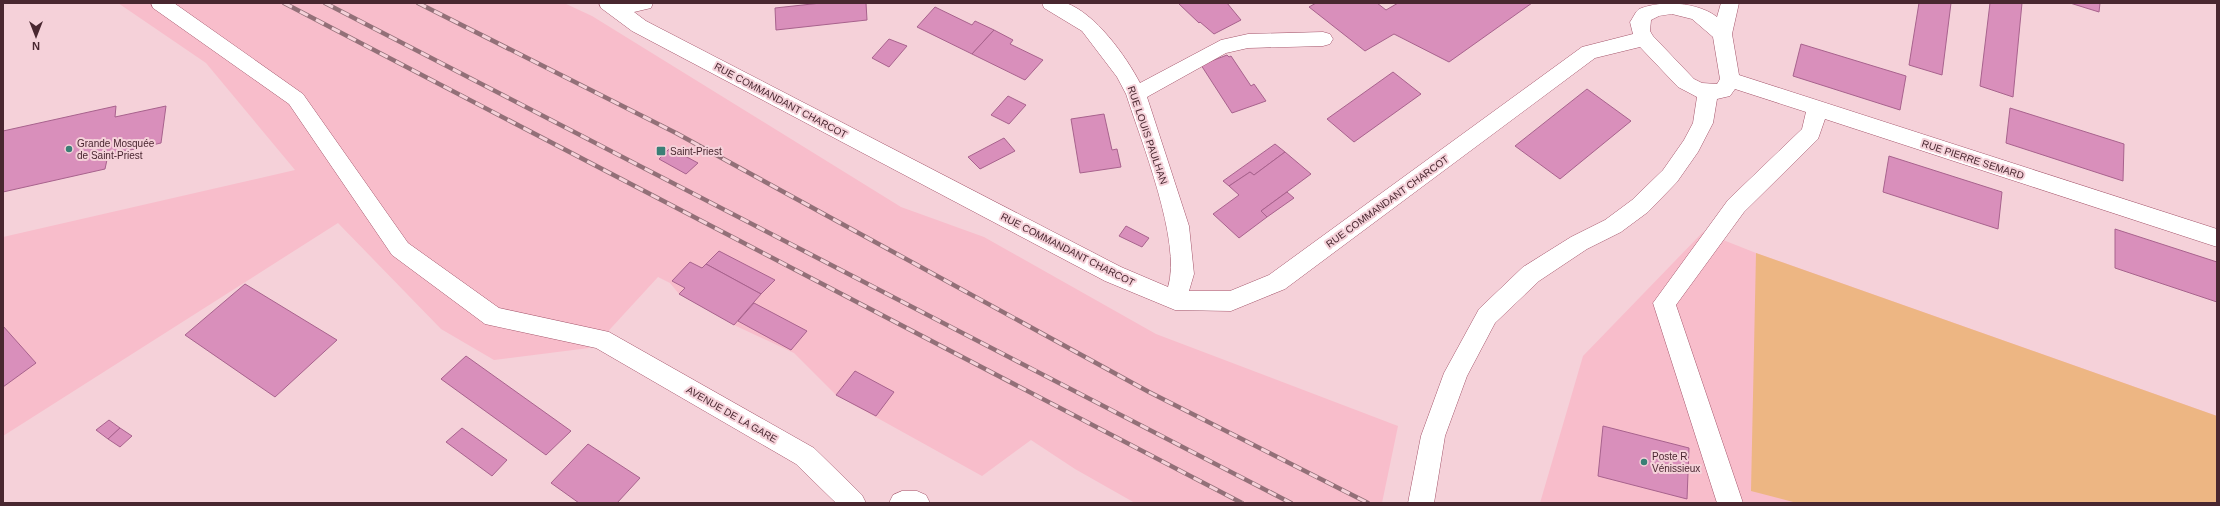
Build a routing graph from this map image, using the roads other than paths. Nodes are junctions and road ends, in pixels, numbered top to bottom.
1 (160, 3) edge
2 (644, 3) edge
3 (1051, 3) edge
4 (1730, 3) edge
5 (616, 5) edge
6 (1662, 6) edge
7 (1722, 34) junction
8 (1323, 39) dead end
9 (1643, 39) junction
10 (1730, 80) junction
11 (1708, 92) junction
12 (1136, 94) junction
13 (1817, 108) junction
14 (2217, 238) edge
15 (1175, 300) junction
16 (853, 503) edge
17 (902, 503) edge
18 (917, 503) edge
19 (1421, 503) edge
20 (1730, 503) edge

1 - 16 street, AVENUE DE LA GARE
2 - 5 street
3 - 12 street, RUE LOUIS PAULHAN
4 - 7 street
5 - 15 street, RUE COMMANDANT CHARCOT
6 - 7 street
6 - 9 street
7 - 10 street
8 - 12 street
9 - 11 street
9 - 15 street, RUE COMMANDANT CHARCOT
10 - 11 street
10 - 13 street, RUE PIERRE SEMARD
11 - 19 street
12 - 15 street, RUE LOUIS PAULHAN
13 - 14 street, RUE PIERRE SEMARD
13 - 20 street
17 - 18 street

